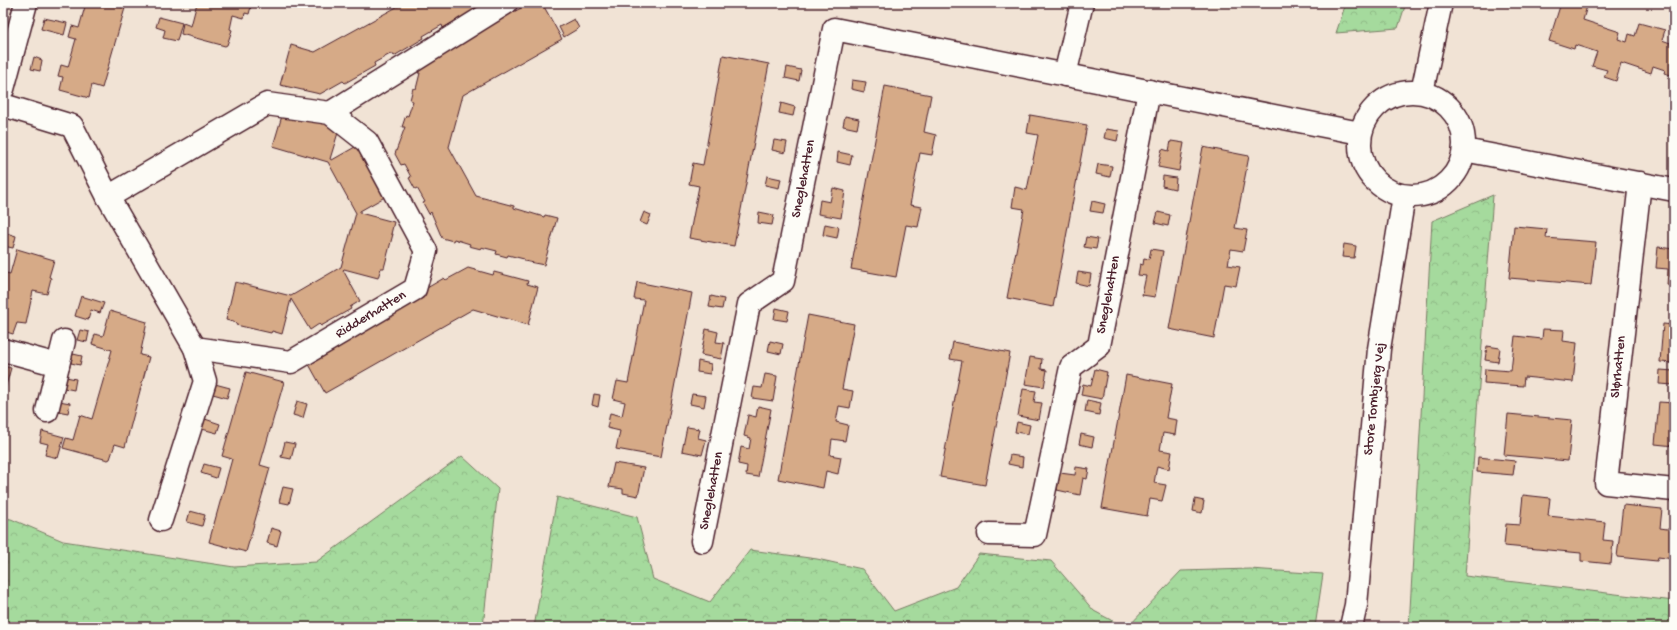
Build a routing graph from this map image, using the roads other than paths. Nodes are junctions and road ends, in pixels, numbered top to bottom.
1 (26, 3) edge
2 (506, 3) edge
3 (1082, 3) edge
4 (1441, 3) edge
5 (1065, 75) junction
6 (3, 89) edge
7 (1149, 91) junction
8 (1422, 92) junction
9 (3, 105) edge
10 (330, 113) junction
11 (1360, 133) junction
12 (1464, 150) junction
13 (1640, 183) junction
14 (1674, 190) edge
15 (1404, 196) junction
16 (108, 197) junction
17 (64, 341) dead end
18 (195, 348) junction
19 (3, 350) edge
20 (58, 365) junction
21 (47, 411) dead end
22 (1674, 490) edge
23 (161, 520) dead end
24 (989, 534) dead end
25 (702, 541) dead end
26 (1356, 605) junction
27 (1351, 627) edge
28 (1357, 627) edge

1 - 6 street
2 - 10 street
3 - 5 street
4 - 8 street
5 - 7 street, Sneglehatten
5 - 25 street, Sneglehatten
7 - 11 street, Sneglehatten
7 - 24 street, Sneglehatten
8 - 11 street
8 - 12 street
9 - 16 street
10 - 16 street, Ridderhatten
10 - 18 street, Ridderhatten
11 - 15 street
12 - 13 street
12 - 15 street
13 - 14 street
13 - 22 street, Slørhatten
15 - 26 street, Store Tornbjerg Vej
16 - 18 street
17 - 20 street
18 - 23 street
19 - 20 street
20 - 21 street
26 - 27 street, Store Tornbjerg Vej
26 - 28 street, Store Tornbjerg Vej

